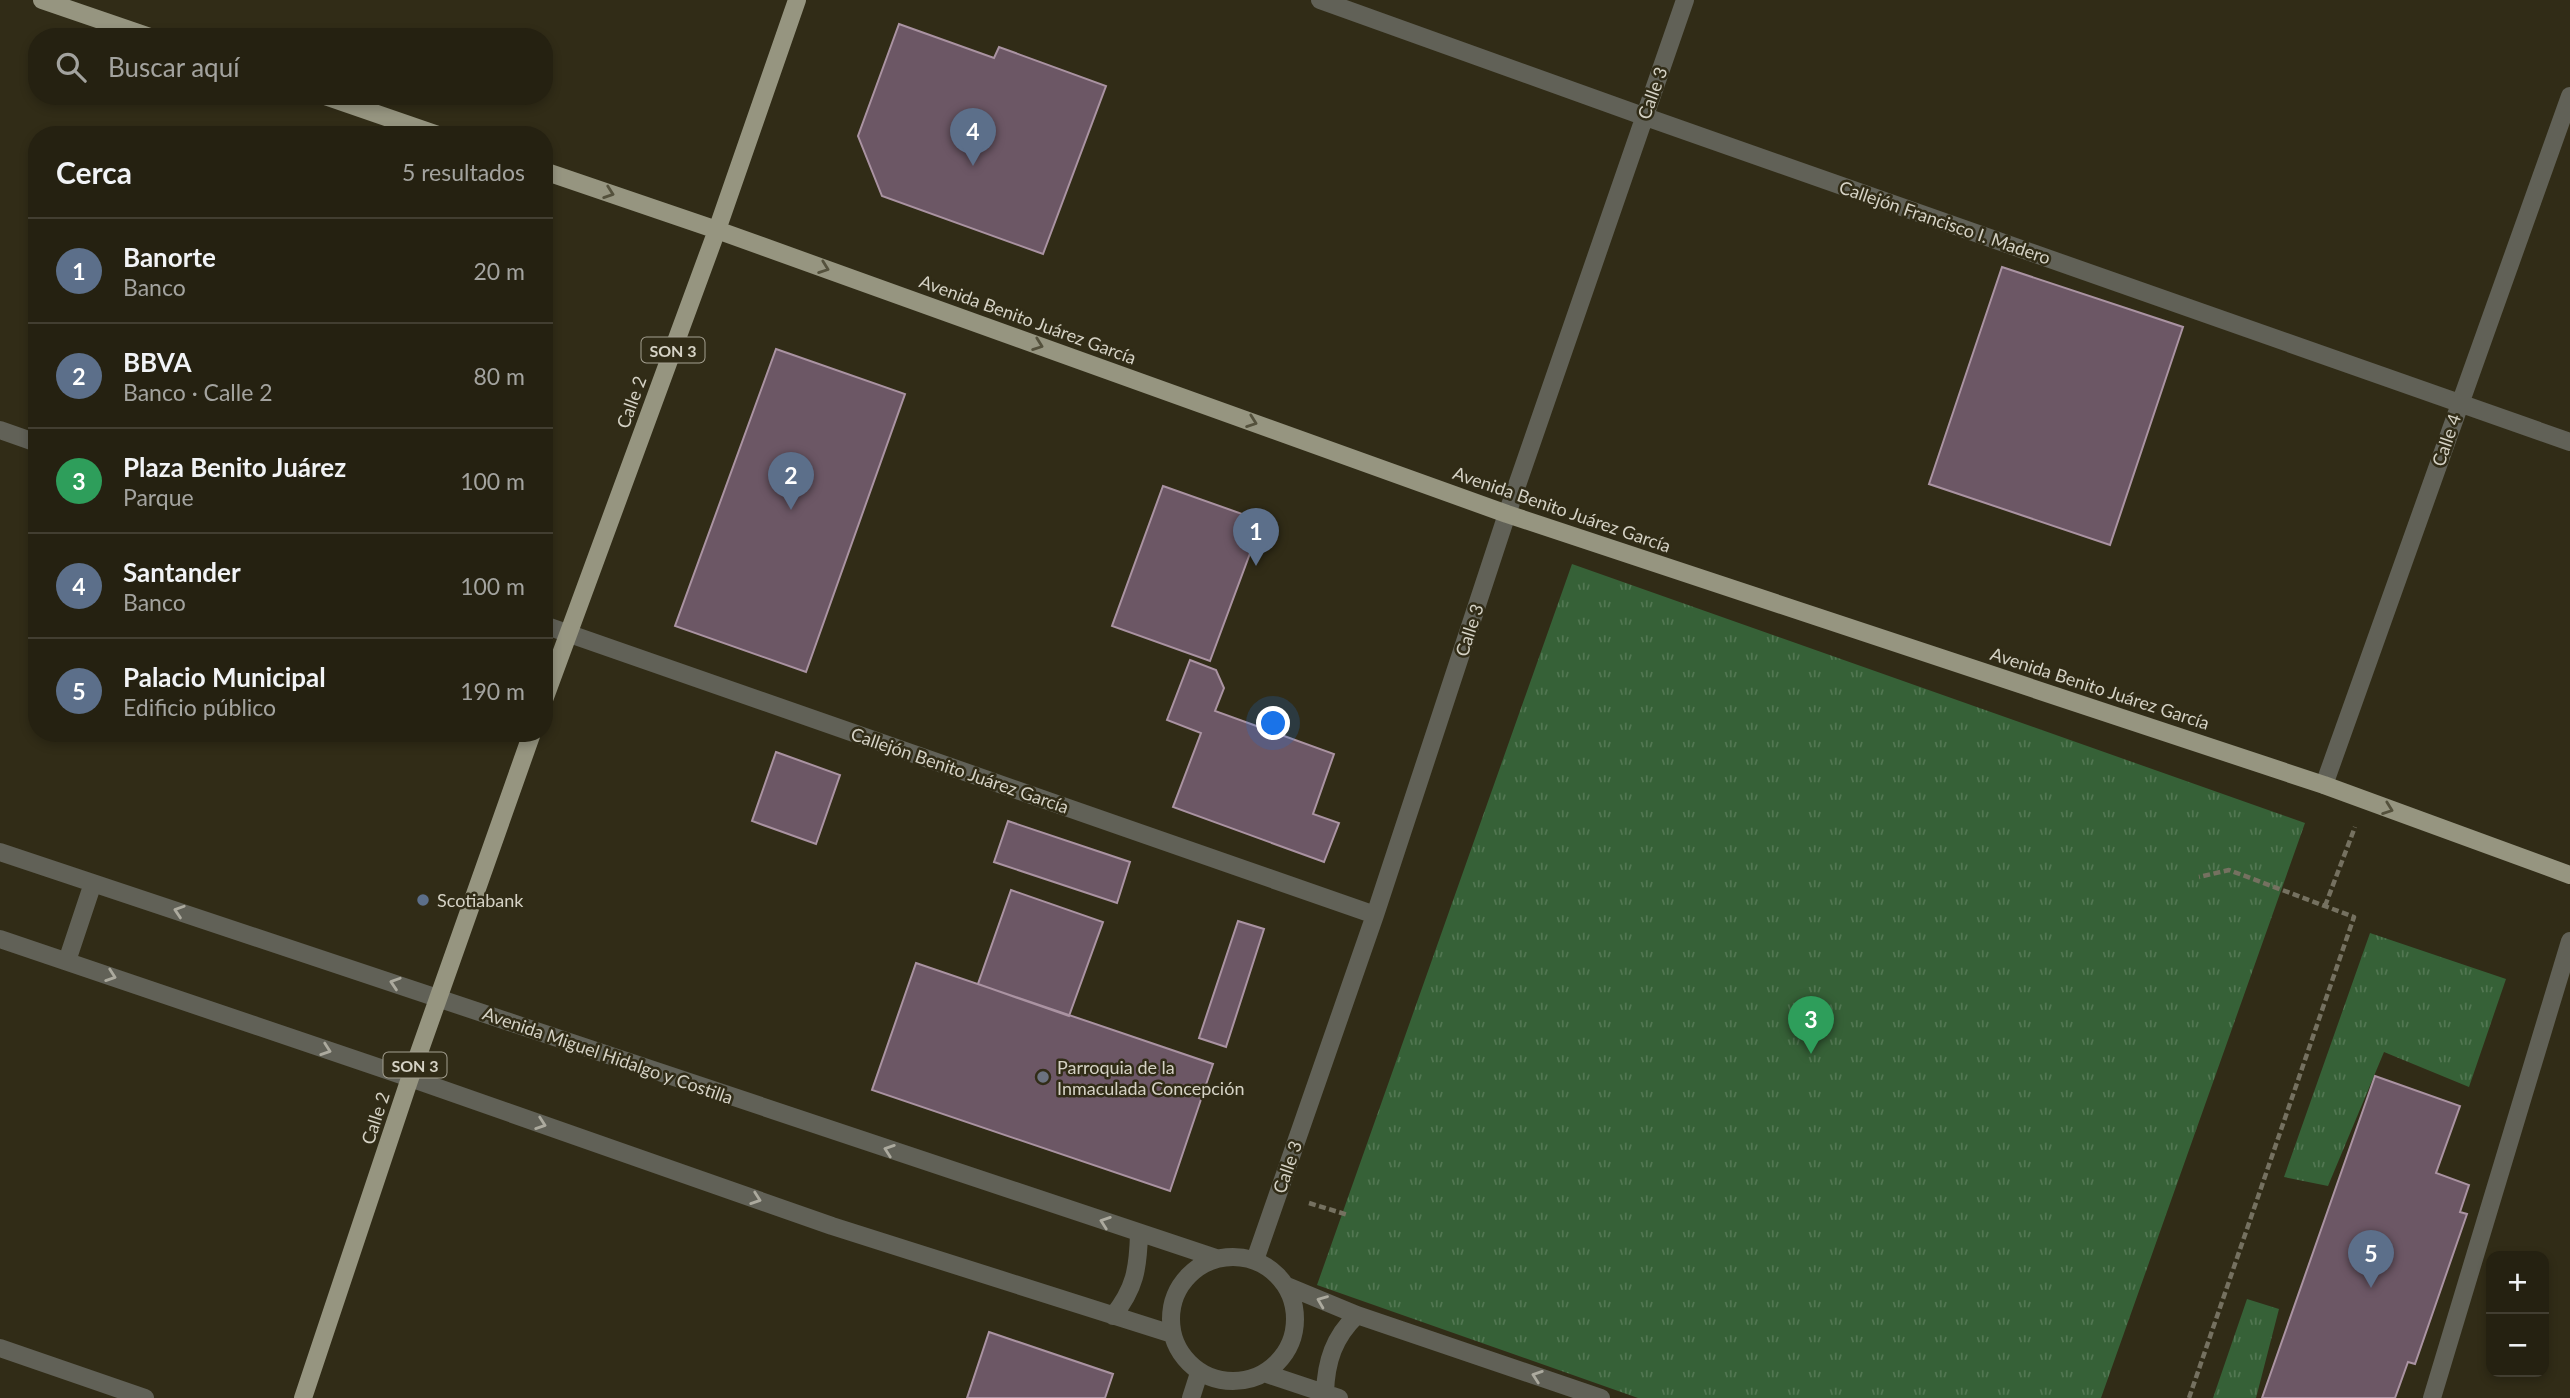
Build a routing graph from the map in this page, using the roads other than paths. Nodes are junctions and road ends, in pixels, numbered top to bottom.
1 (797, 0) edge
2 (1320, 0) edge
3 (1685, 0) edge
4 (51, 2) edge
5 (125, 28) edge
6 (2570, 96) edge
7 (351, 105) edge
8 (1643, 116) junction
9 (412, 126) edge
10 (553, 174) edge
11 (718, 230) junction
12 (2459, 402) junction
13 (0, 430) edge
14 (28, 440) edge
15 (2570, 442) edge
16 (1507, 514) junction
17 (553, 628) edge
18 (568, 633) junction
19 (553, 675) edge
20 (529, 742) edge
21 (2324, 785) junction
22 (0, 852) edge
23 (2570, 875) edge
24 (93, 883) junction
25 (1375, 915) junction
26 (0, 939) edge
27 (2570, 941) edge
28 (67, 961) junction
29 (438, 998) junction
30 (410, 1078) junction
31 (1139, 1234) junction
32 (1216, 1258) junction
33 (1255, 1260) junction
34 (1287, 1286) junction
35 (1357, 1315) junction
36 (1113, 1316) junction
37 (1172, 1334) junction
38 (0, 1348) edge
39 (1199, 1373) junction
40 (1264, 1373) junction
41 (1332, 1396) edge
42 (145, 1398) edge
43 (303, 1398) edge
44 (1191, 1398) edge
45 (1601, 1398) edge
46 (2432, 1398) edge

1 - 11 main road, Calle 2 / SON 3
2 - 8 street, Callejón Francisco I. Madero
3 - 8 street, Calle 3
4 - 5 main road
6 - 12 street, Calle 4
7 - 9 main road
8 - 12 street, Callejón Francisco I. Madero
8 - 16 street, Calle 3
10 -> 11 main road, Avenida Benito Juárez García
11 -> 16 main road, Avenida Benito Juárez García
11 - 18 main road, Calle 2 / SON 3
12 - 15 street, Callejón Francisco I. Madero
12 - 21 street, Calle 4
13 - 14 street
16 - 21 main road, Avenida Benito Juárez García
16 - 25 street, Calle 3
17 - 18 street, Callejón Benito Juárez García
18 - 19 main road, Calle 2 / SON 3
18 - 25 street, Callejón Benito Juárez García
20 - 29 main road, Calle 2 / SON 3
21 -> 23 main road, Avenida Benito Juárez García
22 - 24 street, Avenida Miguel Hidalgo y Costilla
24 - 28 street
29 -> 24 street, Avenida Miguel Hidalgo y Costilla
25 - 33 street, Calle 3
26 - 28 street
27 - 46 street
28 -> 30 street
29 - 30 main road, Calle 2 / SON 3
31 -> 29 street, Avenida Miguel Hidalgo y Costilla
30 -> 36 street
30 - 43 main road, Calle 2 / SON 3
31 - 32 street, Avenida Miguel Hidalgo y Costilla
31 - 36 street
32 - 33 street
32 - 37 street
33 - 34 street
35 -> 34 street
34 - 40 street
35 - 41 street
45 -> 35 street
36 - 37 street
37 - 39 street
38 - 42 street
39 - 40 street
39 - 44 street
40 - 41 street

